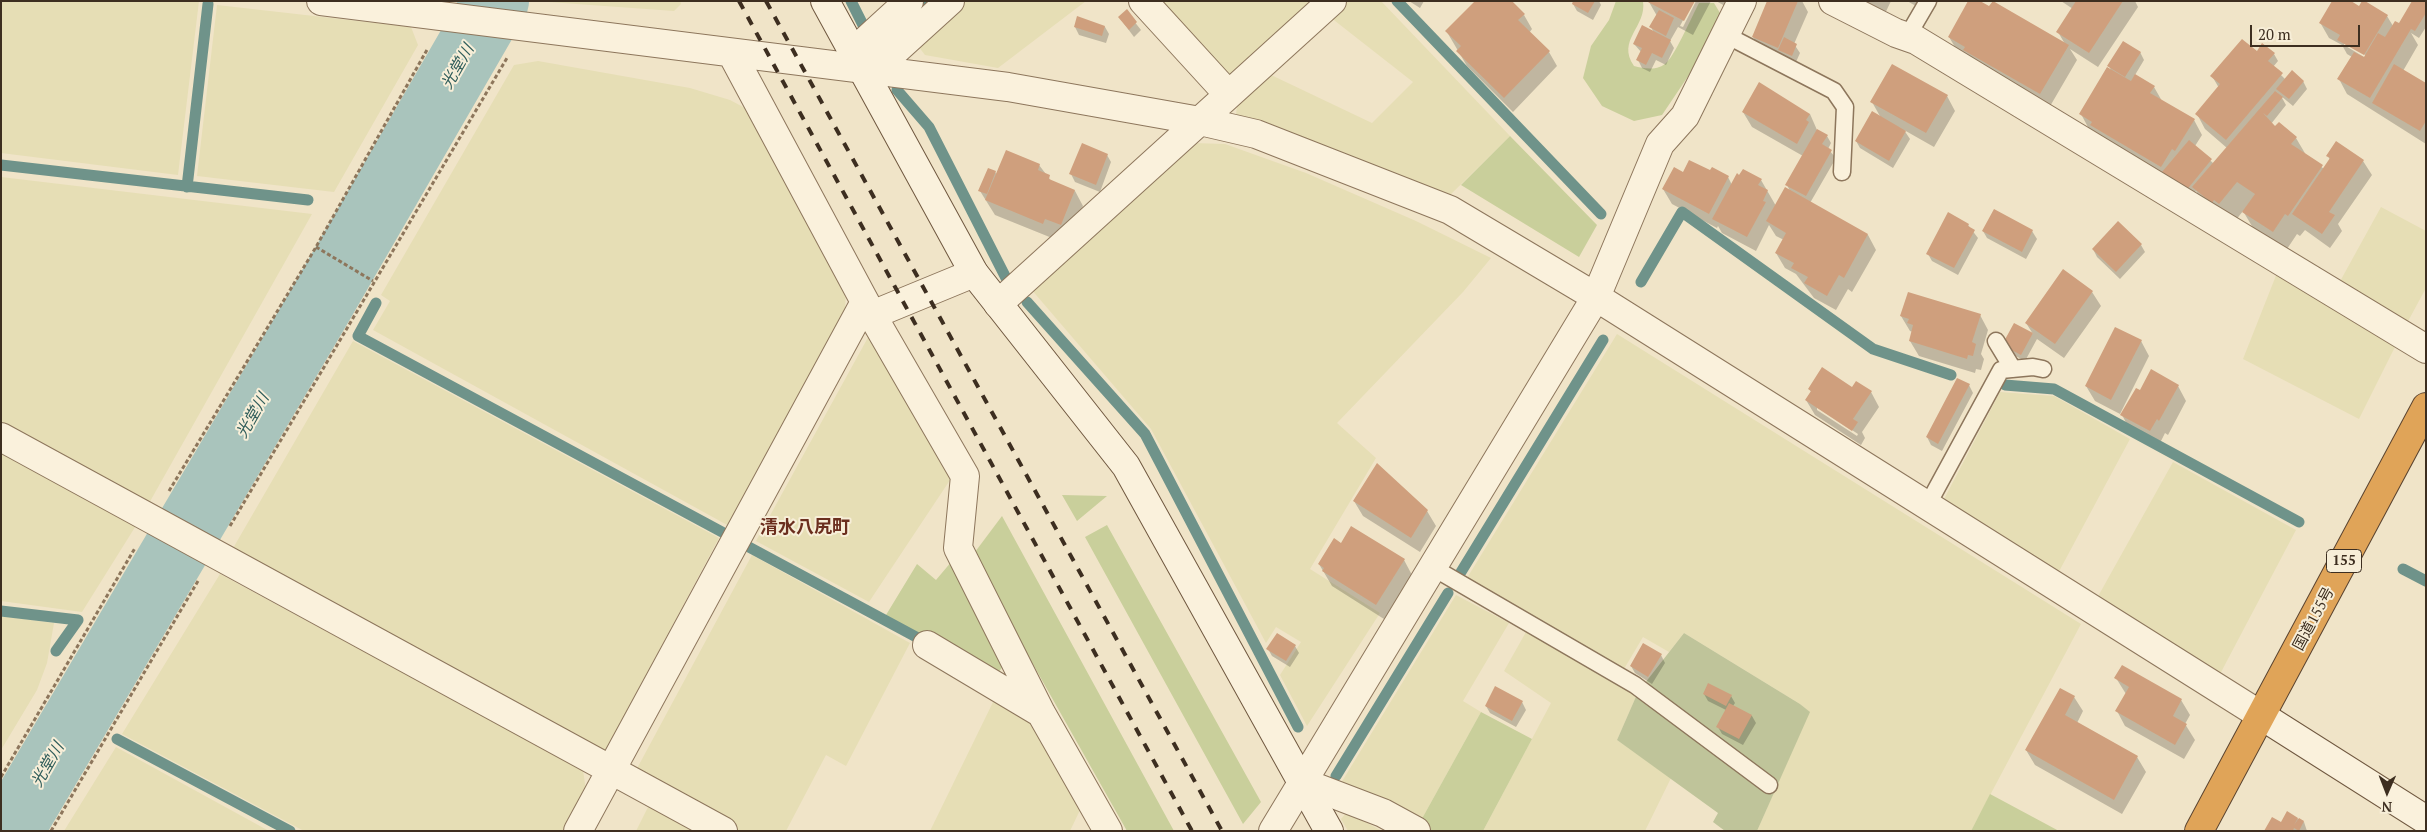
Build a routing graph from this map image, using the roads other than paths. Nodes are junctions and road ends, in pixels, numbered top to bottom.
1 (321, 1) edge
2 (824, 1) edge
3 (909, 1) edge
4 (950, 1) edge
5 (1143, 1) edge
6 (1332, 1) edge
7 (1742, 1) edge
8 (1834, 1) edge
9 (1928, 1) edge
10 (1726, 34) junction
11 (1907, 37) junction
12 (732, 54) junction
13 (863, 63) junction
14 (1228, 94) junction
15 (1200, 121) junction
16 (1842, 172) dead end
17 (974, 273) junction
18 (1596, 297) junction
19 (998, 304) junction
20 (869, 308) junction
21 (1996, 341) dead end
22 (2426, 349) edge
23 (2013, 369) junction
24 (2043, 369) dead end
25 (2426, 406) edge
26 (1, 437) edge
27 (1927, 506) junction
28 (1432, 567) junction
29 (927, 645) dead end
30 (1041, 712) junction
31 (2262, 716) junction
32 (611, 770) junction
33 (1302, 782) junction
34 (1769, 785) dead end
35 (2426, 820) edge
36 (578, 831) edge
37 (722, 831) edge
38 (1108, 831) edge
39 (1272, 831) edge
40 (1329, 831) edge
41 (1416, 831) edge
42 (2199, 831) edge

1 - 12 street
2 - 13 street
3 - 13 street
4 - 13 street
5 - 14 street
6 - 14 street
7 - 10 street
8 - 11 street
9 - 11 lane
10 - 16 lane
10 - 18 street
11 - 22 street
12 - 13 street
12 - 20 street
13 - 15 street
13 - 17 street
14 - 15 street
15 - 18 street
15 - 19 street
17 - 19 street
17 - 20 street
18 - 27 street
18 - 28 street
19 - 33 street
20 - 30 street
20 - 32 street
21 - 23 lane
23 - 24 lane
23 - 27 lane
25 - 31 highway, 国道155号 / 155
26 - 32 street
27 - 31 street
28 - 33 street
28 - 34 lane
29 - 30 street
30 - 38 street
31 - 35 street
31 - 42 highway, 国道155号 / 155
32 - 36 street
32 - 37 street
33 - 39 street
33 - 40 street
33 - 41 street

